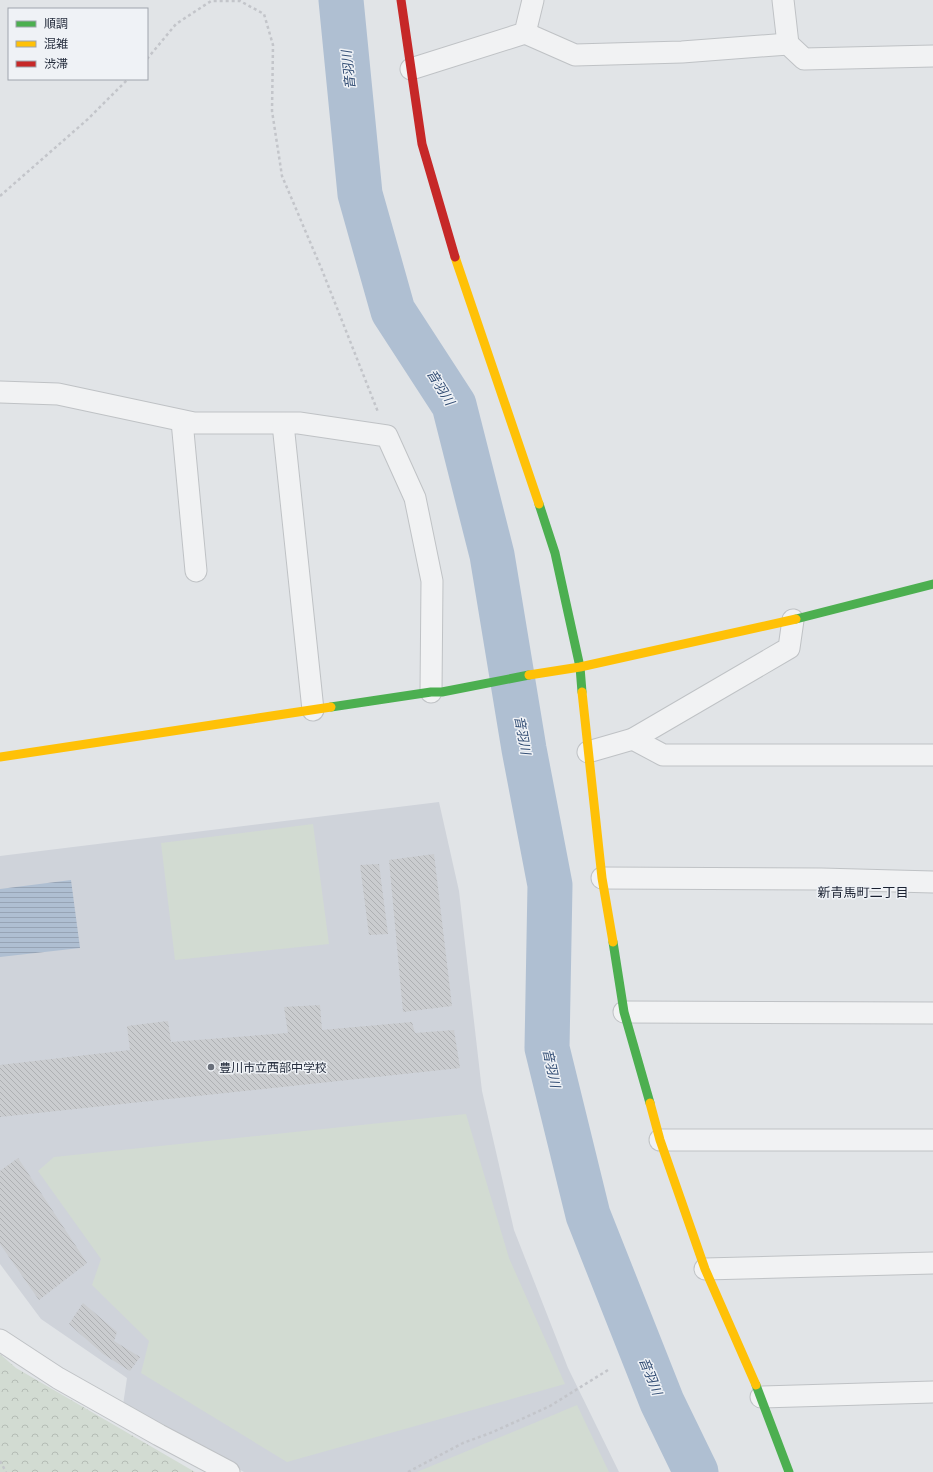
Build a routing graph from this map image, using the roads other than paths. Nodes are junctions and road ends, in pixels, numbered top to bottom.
1 (401, 0) edge
2 (533, 0) edge
3 (783, 0) edge
4 (524, 33) junction
5 (788, 44) junction
6 (933, 56) edge
7 (411, 69) junction
8 (0, 392) edge
9 (182, 421) junction
10 (283, 424) junction
11 (196, 571) dead end
12 (933, 584) edge
13 (793, 620) junction
14 (580, 667) junction
15 (437, 692) junction
16 (313, 710) junction
17 (633, 739) junction
18 (588, 752) junction
19 (933, 756) edge
20 (0, 757) edge
21 (602, 878) junction
22 (933, 882) edge
23 (624, 1012) junction
24 (933, 1013) edge
25 (660, 1140) junction
26 (933, 1140) edge
27 (933, 1263) edge
28 (705, 1269) junction
29 (0, 1340) edge
30 (933, 1392) edge
31 (761, 1397) junction
32 (229, 1472) edge
33 (789, 1472) edge

1 - 7 street
2 - 4 street
3 - 5 street
4 - 5 street
4 - 7 street
5 - 6 street
7 - 14 street
8 - 9 street
9 - 10 street
9 - 11 street
10 - 15 street
10 - 16 street
12 - 13 street
13 - 14 street
13 - 17 street
14 - 15 street
14 - 18 street
15 - 16 street
16 - 20 street
17 - 18 street
17 - 19 street
18 - 21 street
21 - 22 street
21 - 23 street
23 - 24 street
23 - 25 street
25 - 26 street
25 - 28 street
27 - 28 street
28 - 31 street
29 - 32 street
30 - 31 street
31 - 33 street

